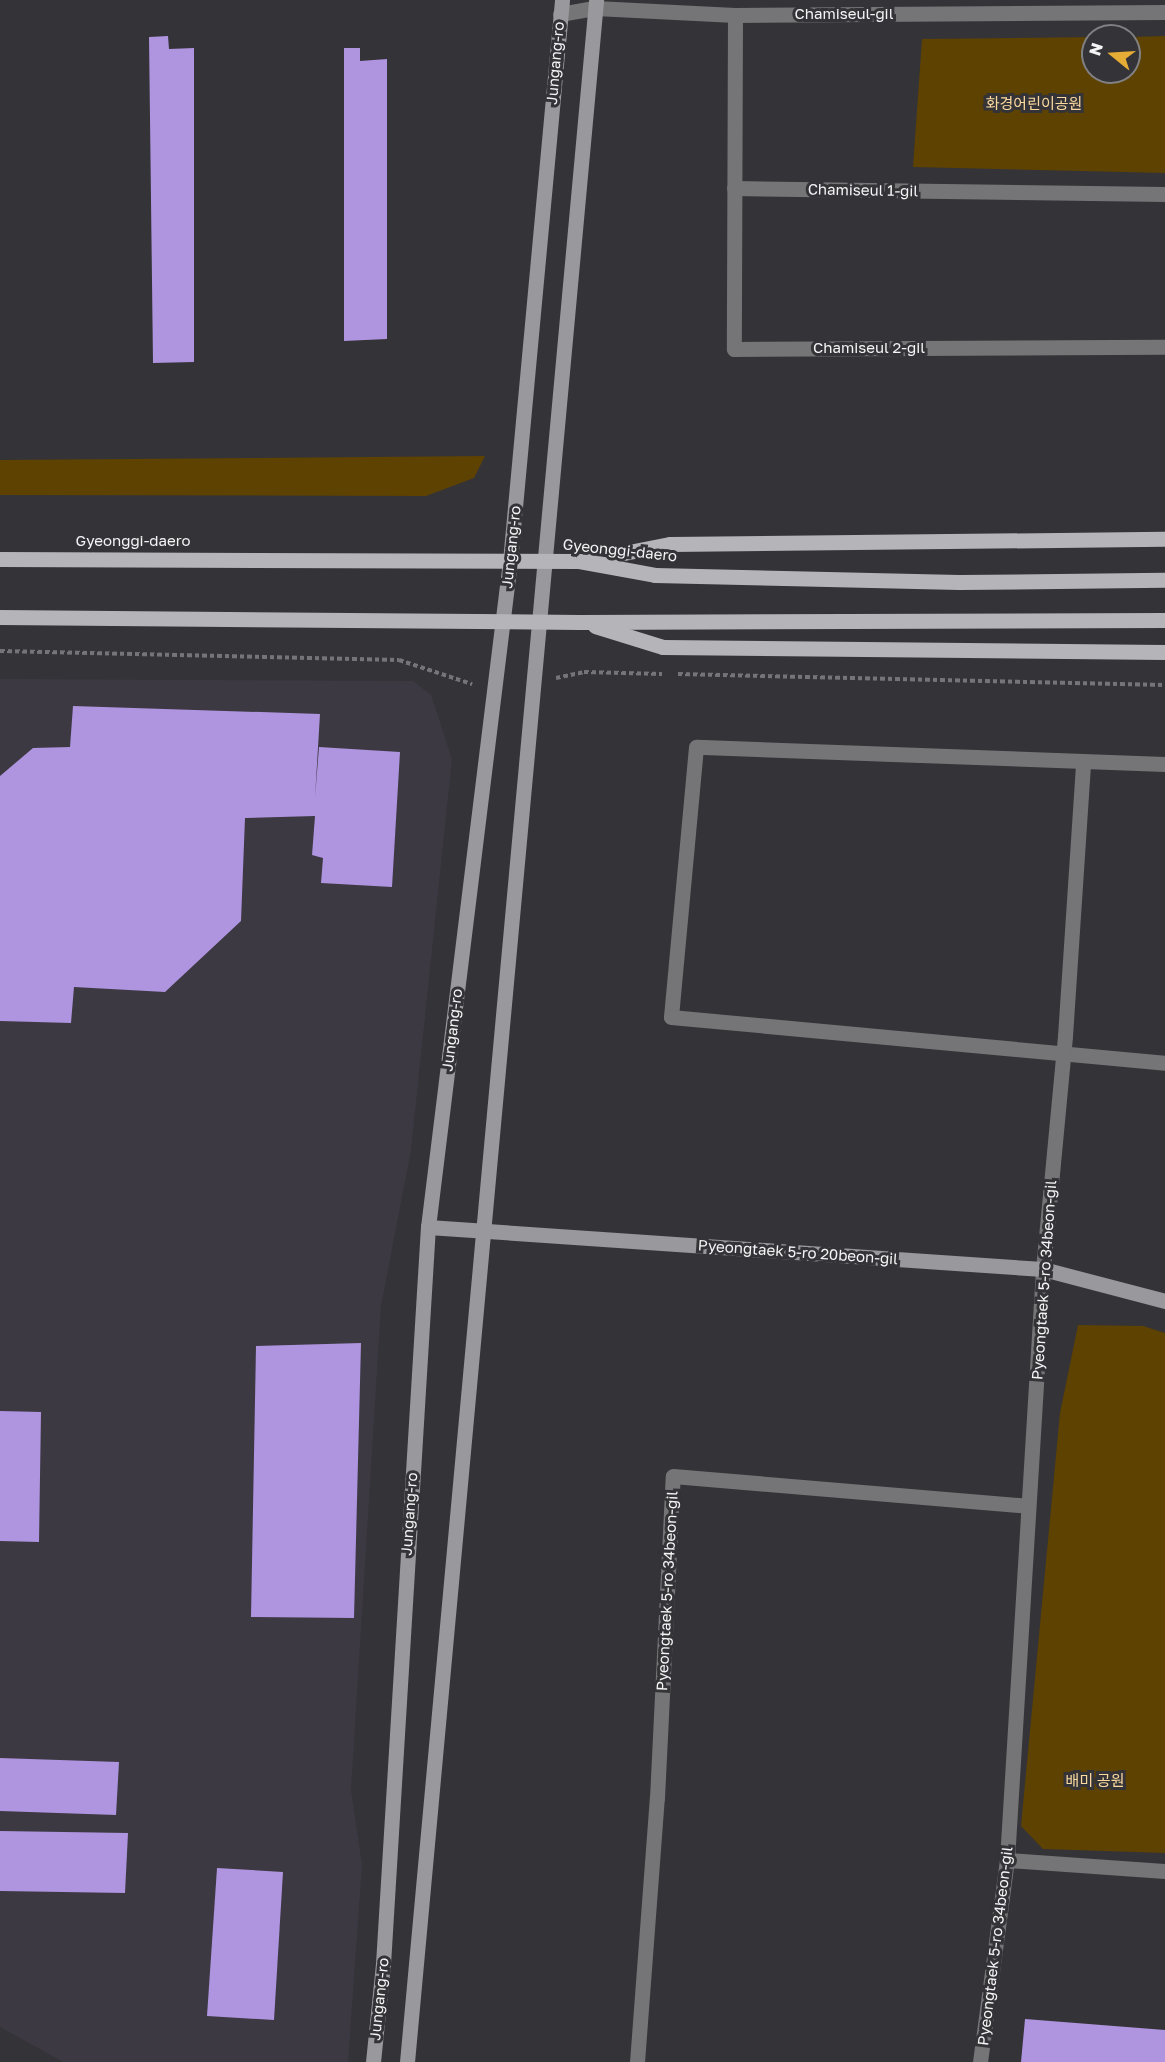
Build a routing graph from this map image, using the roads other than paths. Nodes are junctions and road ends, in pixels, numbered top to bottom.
1 (595, 4) edge
2 (561, 7) edge
3 (1165, 12) edge
4 (735, 15) junction
5 (734, 188) junction
6 (1165, 194) edge
7 (1165, 347) edge
8 (1165, 539) edge
9 (0, 559) edge
10 (510, 561) junction
11 (544, 561) junction
12 (579, 561) junction
13 (1165, 580) edge
14 (0, 617) edge
15 (1165, 620) edge
16 (503, 621) junction
17 (539, 621) junction
18 (580, 622) junction
19 (1165, 652) edge
20 (1083, 763) junction
21 (1165, 764) edge
22 (1063, 1053) junction
23 (1165, 1063) edge
24 (428, 1227) junction
25 (484, 1231) junction
26 (1043, 1269) junction
27 (1165, 1301) edge
28 (1028, 1506) junction
29 (1007, 1860) junction
30 (1165, 1871) edge
31 (373, 2062) edge
32 (406, 2062) edge
33 (637, 2062) edge
34 (980, 2062) edge

1 - 2 street, Chamiseul-gil
1 - 4 street, Chamiseul-gil
1 - 11 main road
2 - 10 main road, Jungang-ro
3 - 4 street, Chamiseul-gil
4 - 5 street
5 - 6 street, Chamiseul 1-gil
5 - 7 street, Chamiseul 2-gil
8 - 12 main road
9 - 10 main road, Gyeonggi-daero
10 - 11 main road, Gyeonggi-daero
10 - 16 main road, Jungang-ro
11 - 12 main road, Gyeonggi-daero
11 - 17 main road
12 - 13 main road, Gyeonggi-daero
14 - 16 main road
15 - 18 main road
16 - 17 main road
16 - 24 main road, Jungang-ro
17 - 18 main road
17 - 25 main road
18 - 19 main road
20 - 21 street
20 - 22 street, Pyeongtaek 5-ro 34beon-gil
20 - 22 street
22 - 23 street
22 - 26 street, Pyeongtaek 5-ro 34beon-gil
24 - 25 main road, Pyeongtaek 5-ro 20beon-gil
24 - 31 main road, Jungang-ro
25 - 26 main road, Pyeongtaek 5-ro 20beon-gil
25 - 32 main road
26 - 27 main road, Pyeongtaek 5-ro 20beon-gil
26 - 28 street, Pyeongtaek 5-ro 34beon-gil
28 - 29 street, Pyeongtaek 5-ro 34beon-gil
28 - 33 street, Pyeongtaek 5-ro 34beon-gil
29 - 30 street
29 - 34 street, Pyeongtaek 5-ro 34beon-gil

